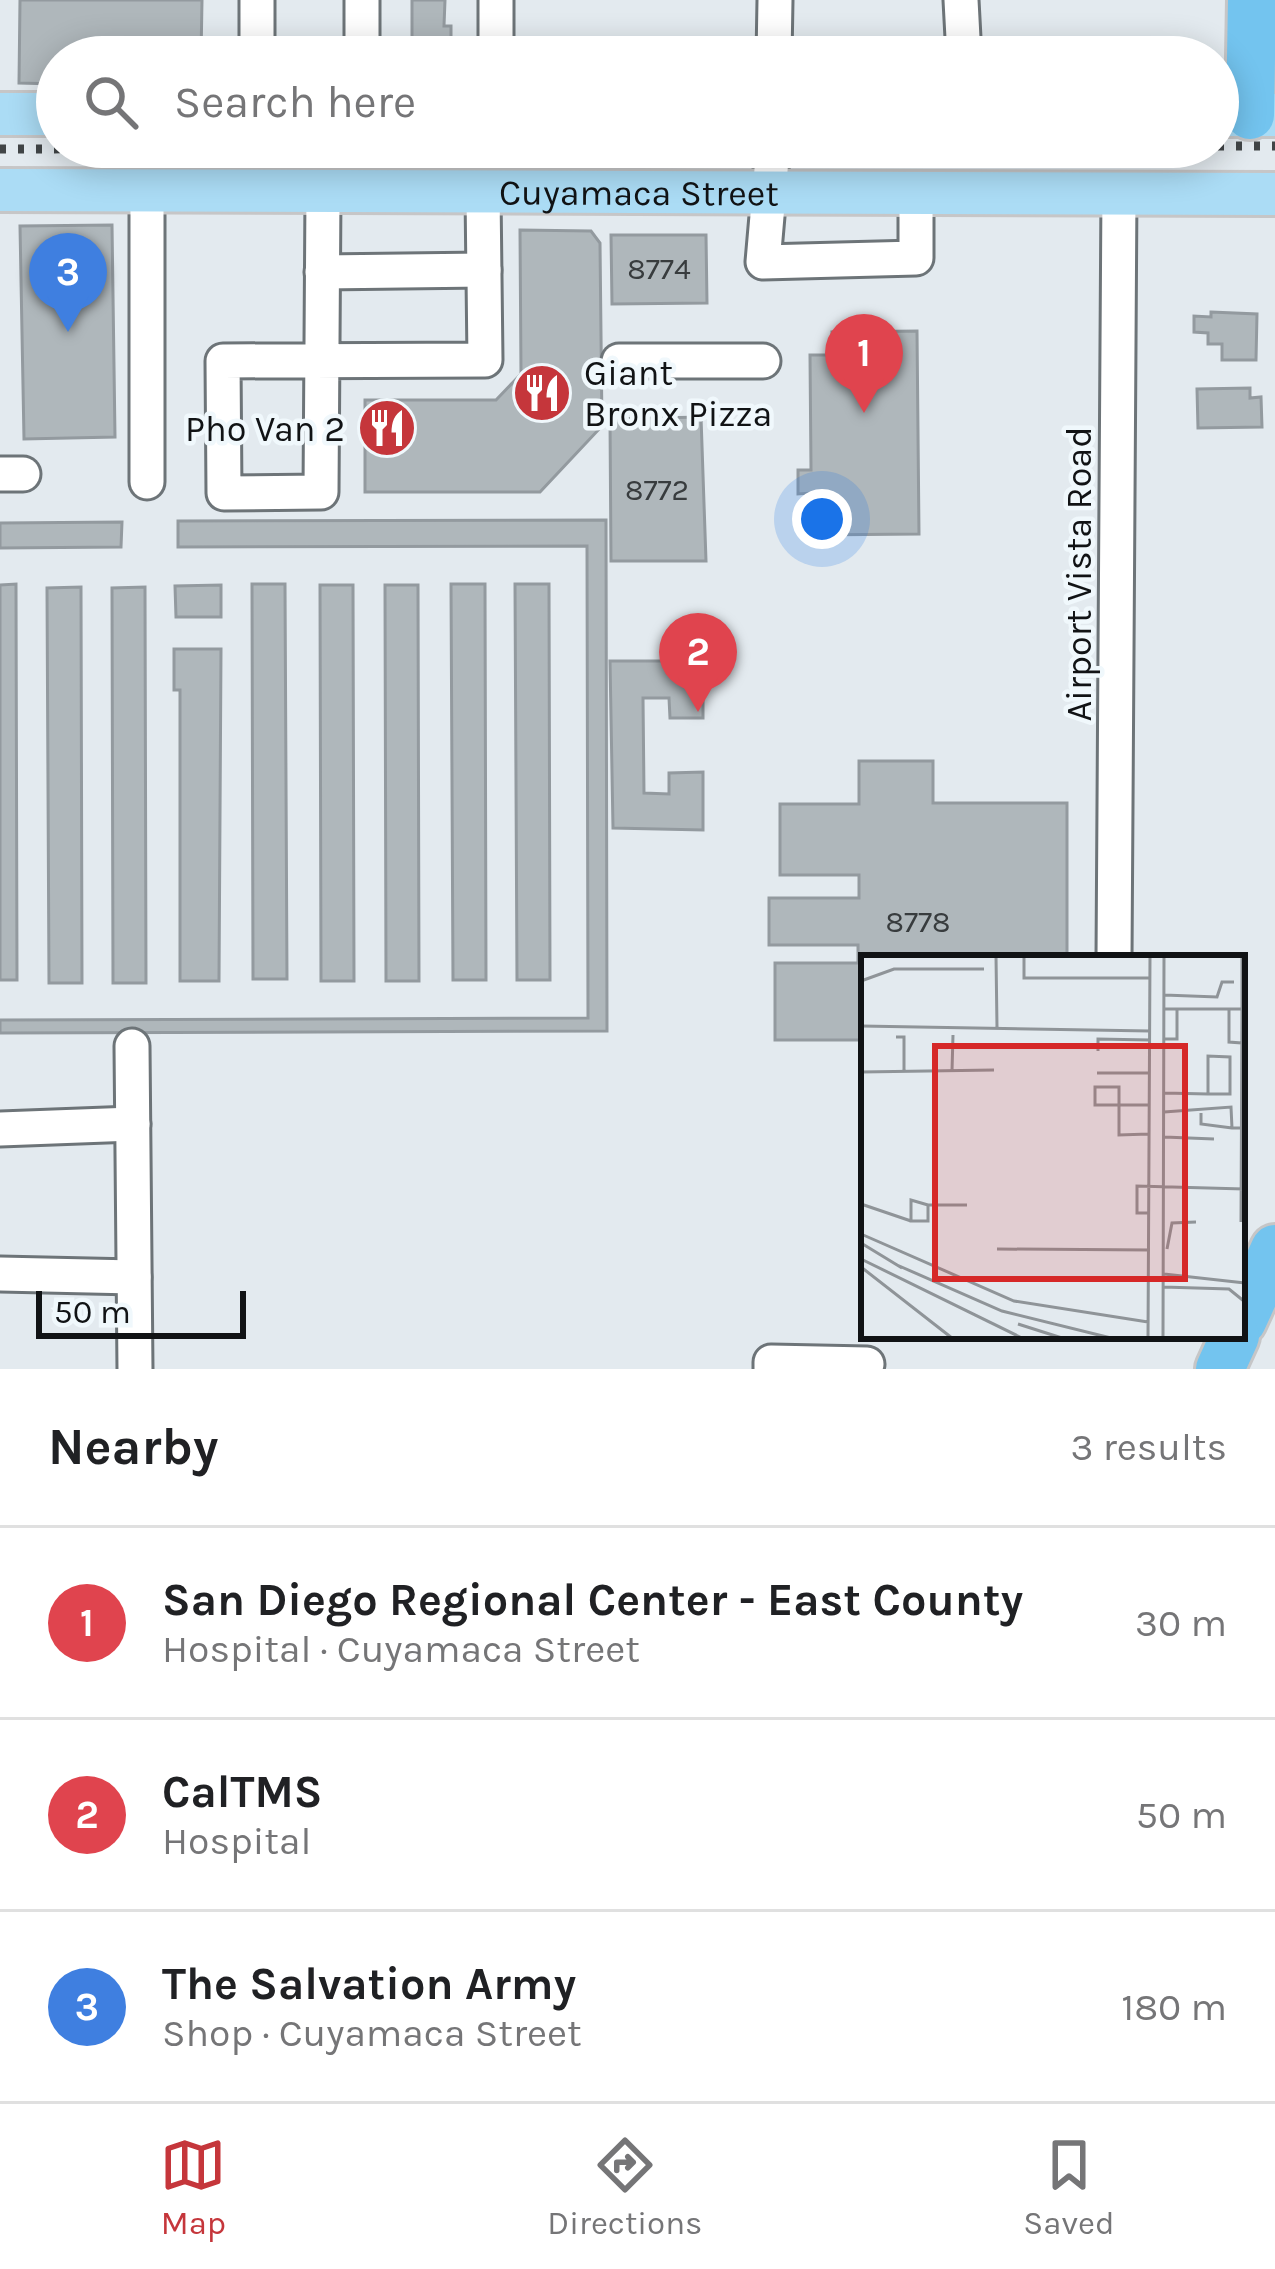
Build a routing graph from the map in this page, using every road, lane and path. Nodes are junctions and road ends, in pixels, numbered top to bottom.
1 (257, 0) edge
2 (362, 0) edge
3 (496, 0) edge
4 (775, 0) edge
5 (962, 0) edge
6 (1252, 0) edge
7 (256, 36) edge
8 (362, 36) edge
9 (496, 36) edge
10 (774, 36) edge
11 (963, 36) edge
12 (0, 114) edge
13 (36, 114) edge
14 (1248, 115) edge
15 (773, 168) edge
16 (0, 190) edge
17 (1119, 191) junction
18 (147, 192) junction
19 (323, 193) junction
20 (916, 193) junction
21 (483, 194) junction
22 (1275, 194) edge
23 (772, 195) junction
24 (484, 270) junction
25 (322, 272) junction
26 (322, 360) junction
27 (619, 361) dead end
28 (764, 361) dead end
29 (147, 482) dead end
30 (1114, 955) edge
31 (132, 1046) dead end
32 (133, 1124) junction
33 (0, 1129) edge
34 (1275, 1249) edge
35 (0, 1274) edge
36 (134, 1277) junction
37 (1245, 1314) edge
38 (1234, 1339) edge
39 (867, 1356) edge
40 (135, 1369) edge
41 (771, 1369) edge
42 (1220, 1369) edge

1 - 7 street
2 - 8 street
3 - 9 street
4 - 10 street
5 - 11 street
6 - 14 highway
12 - 13 main road
15 - 23 street
16 - 18 main road, Cuyamaca Street
17 - 20 main road, Cuyamaca Street
17 - 22 main road, Cuyamaca Street
17 - 30 street, Airport Vista Road
18 - 19 main road, Cuyamaca Street
18 - 29 street
19 - 21 main road, Cuyamaca Street
19 - 25 street
20 - 23 main road, Cuyamaca Street
20 - 23 street
21 - 23 main road, Cuyamaca Street
21 - 24 street
24 - 25 street
24 - 26 street
25 - 26 street
26 - 26 street
27 - 28 street
31 - 32 street
32 - 33 street
32 - 36 street
34 - 37 highway
35 - 36 street
36 - 40 street
38 - 42 highway
39 - 41 street

